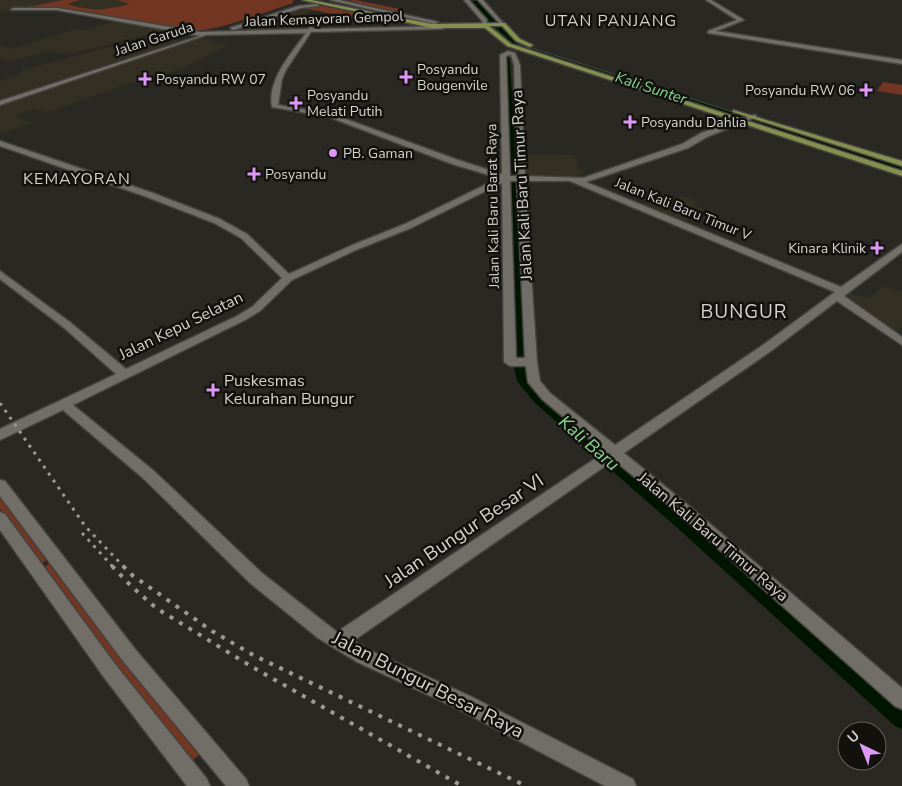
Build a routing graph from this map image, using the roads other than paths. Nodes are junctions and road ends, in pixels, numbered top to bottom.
1 (306, 0) edge
2 (466, 0) edge
3 (480, 0) edge
4 (708, 0) edge
5 (47, 2) dead end
6 (327, 2) edge
7 (297, 3) edge
8 (31, 4) junction
9 (348, 4) junction
10 (342, 8) junction
11 (359, 8) junction
12 (1, 10) edge
13 (394, 13) junction
14 (385, 15) junction
15 (373, 16) junction
16 (410, 21) junction
17 (424, 23) junction
18 (487, 24) junction
19 (502, 24) junction
20 (452, 25) junction
21 (445, 27) junction
22 (311, 30) junction
23 (222, 31) junction
24 (186, 32) junction
25 (203, 34) junction
26 (508, 46) junction
27 (163, 49) junction
28 (902, 62) edge
29 (690, 96) dead end
30 (0, 103) edge
31 (728, 108) dead end
32 (753, 117) junction
33 (742, 121) junction
34 (0, 143) edge
35 (902, 164) edge
36 (902, 174) edge
37 (512, 178) junction
38 (571, 179) junction
39 (516, 229) junction
40 (902, 247) edge
41 (0, 274) edge
42 (288, 278) junction
43 (840, 294) junction
44 (902, 342) edge
45 (520, 362) junction
46 (124, 374) junction
47 (64, 404) junction
48 (0, 435) edge
49 (608, 458) junction
50 (0, 486) edge
51 (0, 518) edge
52 (338, 641) junction
53 (902, 700) edge
54 (194, 779) edge
55 (239, 786) edge
56 (626, 786) edge

1 - 6 main road
2 - 18 street
3 - 19 street
4 - 28 street
5 - 8 street
6 - 7 street, Jalan Garuda
6 - 9 street
6 - 10 main road
6 - 11 main road
7 - 23 street, Jalan Garuda
8 - 12 street
8 - 12 street
8 - 24 street
9 - 11 main road
9 - 13 street
10 - 14 main road
10 - 15 street
11 - 14 main road
13 - 14 main road
13 - 16 street
14 - 15 main road
14 - 16 main road
14 - 16 main road
15 - 16 street
16 - 17 main road
16 - 20 street
16 - 22 street, Jalan Kemayoran Gempol
17 - 20 main road
17 - 21 main road
18 - 19 main road
18 - 20 main road
19 - 29 main road
21 - 22 street, Jalan Kemayoran Gempol
21 - 26 main road
22 - 23 street, Jalan Kemayoran Gempol
22 - 23 street, Jalan Kemayoran Gempol
22 - 37 street, Jalan Kali Baru Timur V
23 - 24 street
23 - 25 street, Jalan Garuda
23 - 27 street, Jalan Garuda
24 - 25 street
25 - 27 street, Jalan Garuda
26 - 33 main road
26 - 37 street, Jalan Kali Baru Barat Raya
26 - 37 street, Jalan Kali Baru Timur Raya
27 - 30 street, Jalan Garuda
31 - 32 main road
32 - 33 street
32 - 35 main road
33 - 36 main road
33 - 38 street
34 - 42 street
37 - 38 street, Jalan Kali Baru Timur V
37 - 39 street, Jalan Kali Baru Barat Raya
37 - 39 street, Jalan Kali Baru Timur Raya
37 - 42 street, Jalan Kepu Selatan
38 - 43 street, Jalan Kali Baru Timur V
39 - 45 street, Jalan Kali Baru Barat Raya
39 - 45 street, Jalan Kali Baru Timur Raya
40 - 43 street, Jalan Bungur Besar VI
41 - 46 street
42 - 46 street, Jalan Kepu Selatan
43 - 44 street, Jalan Kali Baru Timur V
43 - 49 street, Jalan Bungur Besar VI
45 - 49 street, Jalan Kali Baru Timur Raya
46 - 47 street, Jalan Kepu Selatan
47 - 48 street, Jalan Kepu Selatan
47 - 52 street, Jalan Bungur Besar Raya
49 - 52 street, Jalan Bungur Besar VI
49 - 53 street, Jalan Kali Baru Timur Raya
50 - 55 street
51 - 54 street
52 - 56 street, Jalan Bungur Besar Raya

